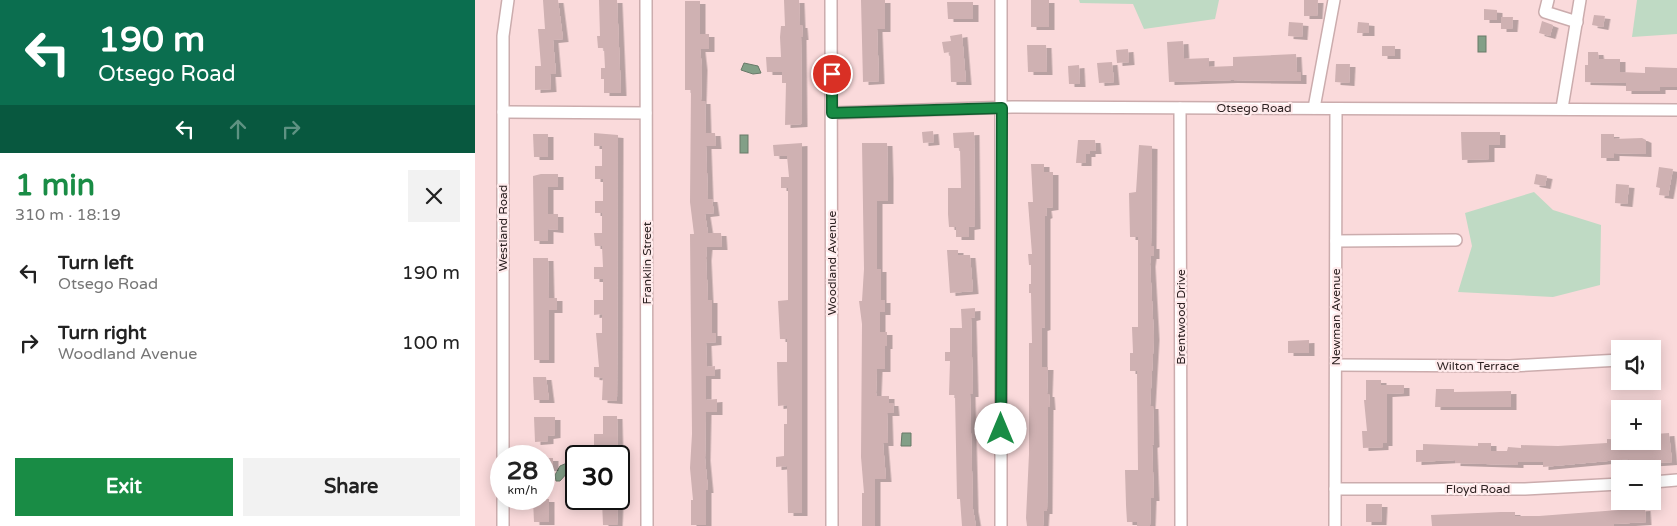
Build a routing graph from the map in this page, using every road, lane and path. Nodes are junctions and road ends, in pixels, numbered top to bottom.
1 (508, 0) edge
2 (646, 0) edge
3 (831, 0) edge
4 (1001, 0) edge
5 (1334, 0) edge
6 (1547, 0) edge
7 (1581, 0) edge
8 (1577, 22) junction
9 (1002, 108) junction
10 (1180, 108) junction
11 (1314, 108) junction
12 (1561, 108) junction
13 (1336, 109) junction
14 (1677, 110) edge
15 (503, 112) junction
16 (646, 113) junction
17 (832, 113) junction
18 (1456, 240) dead end
19 (1336, 241) junction
20 (1611, 360) edge
21 (1335, 365) junction
22 (503, 445) edge
23 (1677, 480) edge
24 (1661, 481) edge
25 (1611, 484) edge
26 (1335, 489) junction
27 (503, 510) edge
28 (503, 526) edge
29 (647, 526) edge
30 (832, 526) edge
31 (1001, 526) edge
32 (1181, 526) edge
33 (1335, 526) edge

1 - 15 street, Westland Road
2 - 16 street, Franklin Street
3 - 17 street, Woodland Avenue
4 - 9 street
5 - 11 street
6 - 8 street
7 - 8 street
8 - 12 street
9 - 10 street, Otsego Road
9 - 17 street, Otsego Road
9 - 31 street
10 - 11 street, Otsego Road
10 - 32 street, Brentwood Drive
11 - 13 street, Otsego Road
12 - 13 street, Otsego Road
12 - 14 street, Otsego Road
13 - 19 street, Newman Avenue
15 - 16 street
15 - 22 street, Westland Road
16 - 29 street, Franklin Street
17 - 30 street, Woodland Avenue
18 - 19 street
19 - 21 street, Newman Avenue
20 - 21 street, Wilton Terrace
21 - 26 street, Newman Avenue
23 - 24 street
25 - 26 street, Floyd Road
26 - 33 street, Newman Avenue
27 - 28 street

